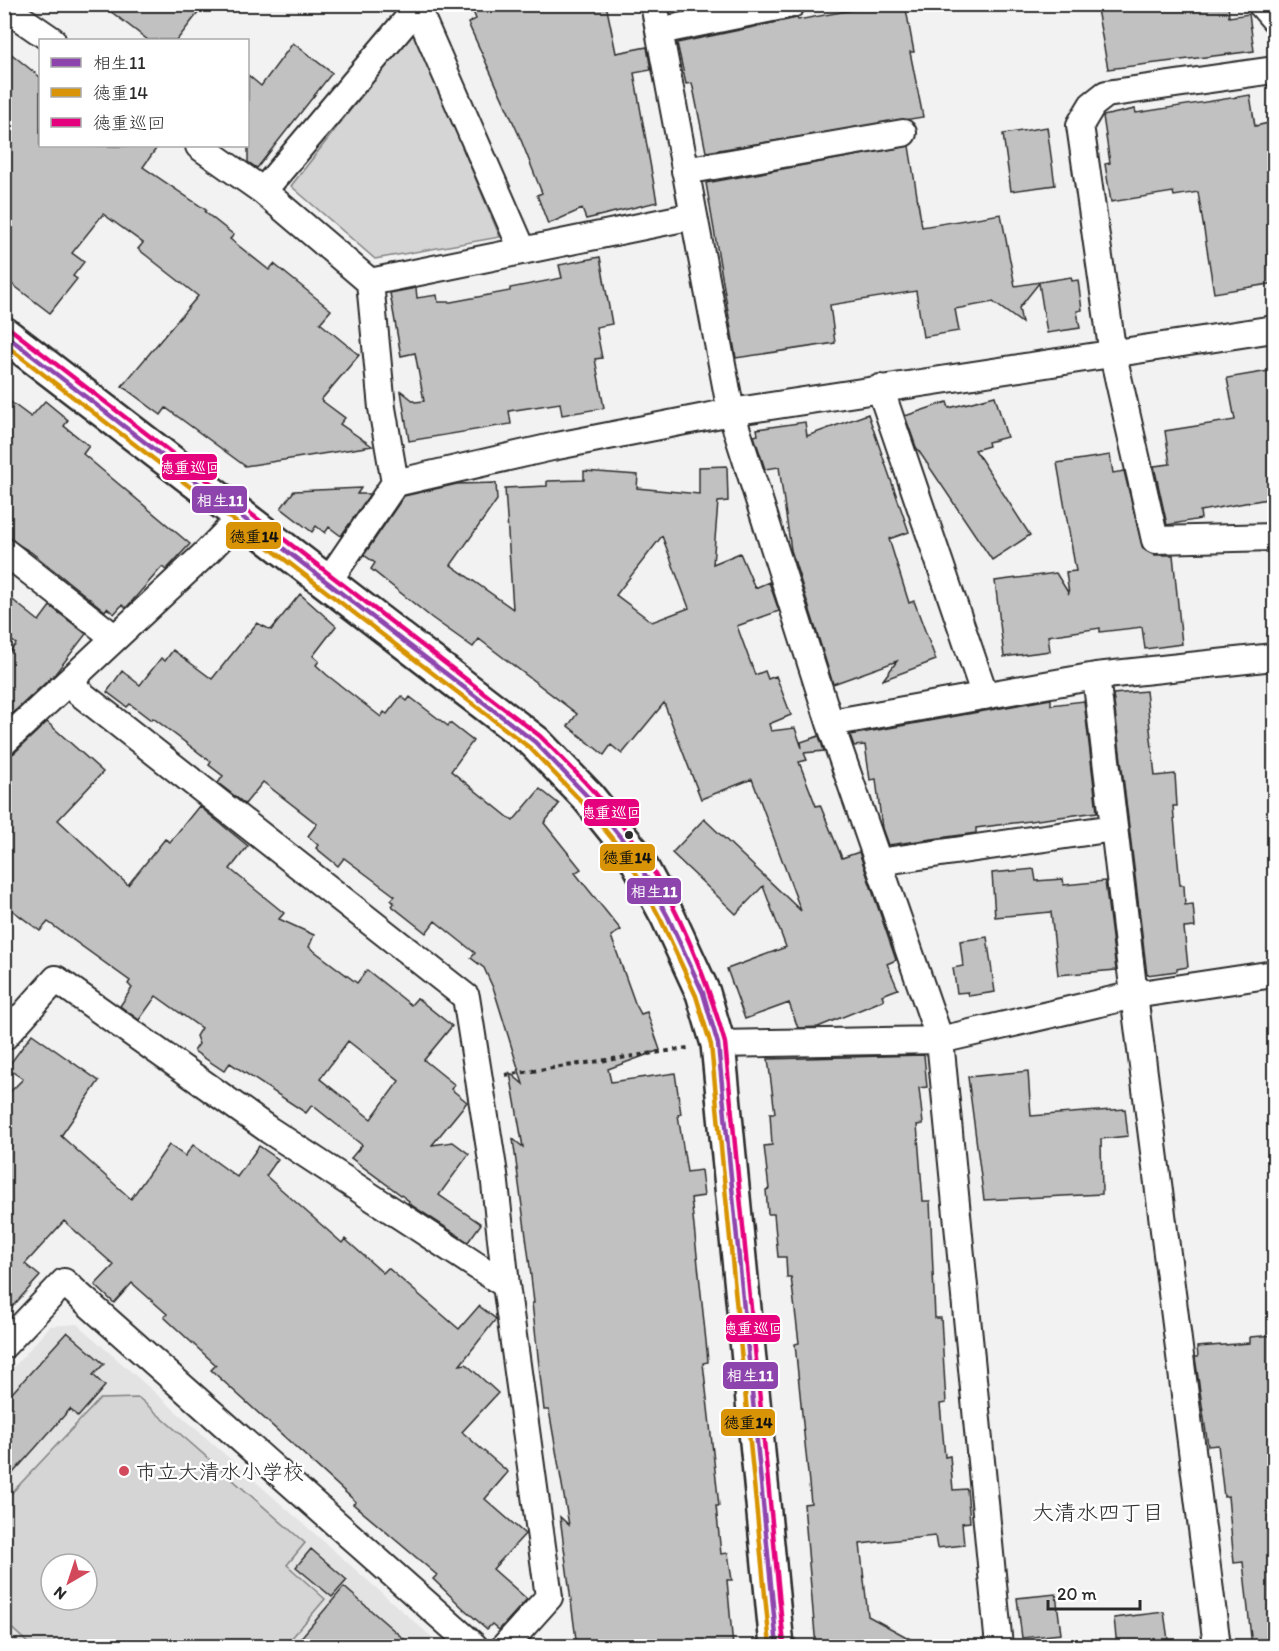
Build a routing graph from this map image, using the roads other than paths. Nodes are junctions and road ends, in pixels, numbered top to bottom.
1 (654, 4) edge
2 (792, 4) edge
3 (1261, 4) edge
4 (416, 6) edge
5 (4, 7) edge
6 (1275, 19) edge
7 (658, 31) junction
8 (51, 39) edge
9 (1275, 70) edge
10 (903, 133) dead end
11 (200, 147) edge
12 (685, 171) junction
13 (263, 191) junction
14 (693, 216) junction
15 (523, 251) junction
16 (370, 282) junction
17 (1275, 329) edge
18 (4, 333) edge
19 (1113, 355) junction
20 (880, 388) junction
21 (731, 412) junction
22 (395, 483) junction
23 (242, 516) junction
24 (1275, 537) edge
25 (4, 551) edge
26 (327, 583) junction
27 (115, 638) junction
28 (1275, 657) edge
29 (1096, 676) junction
30 (67, 684) junction
31 (985, 696) junction
32 (830, 723) junction
33 (4, 741) edge
34 (1114, 828) junction
35 (878, 861) junction
36 (1275, 974) edge
37 (1134, 995) junction
38 (4, 1036) edge
39 (940, 1040) junction
40 (718, 1044) junction
41 (506, 1285) junction
42 (4, 1345) edge
43 (474, 1647) edge
44 (505, 1647) edge
45 (777, 1647) edge
46 (999, 1647) edge
47 (1217, 1647) edge

1 - 7 street
2 - 7 street
3 - 6 street
4 - 13 street
4 - 15 street
5 - 8 street
7 - 12 street
9 - 19 street
10 - 12 street
11 - 13 street
12 - 14 street
13 - 16 street
14 - 15 street
14 - 21 street
15 - 16 street
16 - 22 street
17 - 19 street
18 - 23 street
19 - 20 street
19 - 24 street
20 - 21 street
20 - 31 street
21 - 22 street
21 - 32 street
22 - 26 street
23 - 26 street
23 - 27 street
25 - 27 street
26 - 40 street
27 - 30 street
28 - 29 street
29 - 31 street
29 - 34 street
30 - 33 street
30 - 41 street
31 - 32 street
32 - 35 street
34 - 35 street
34 - 37 street
35 - 39 street
36 - 37 street
37 - 39 street
37 - 47 street
38 - 41 street
39 - 40 street
39 - 46 street
40 - 45 street
41 - 44 street
42 - 43 street

